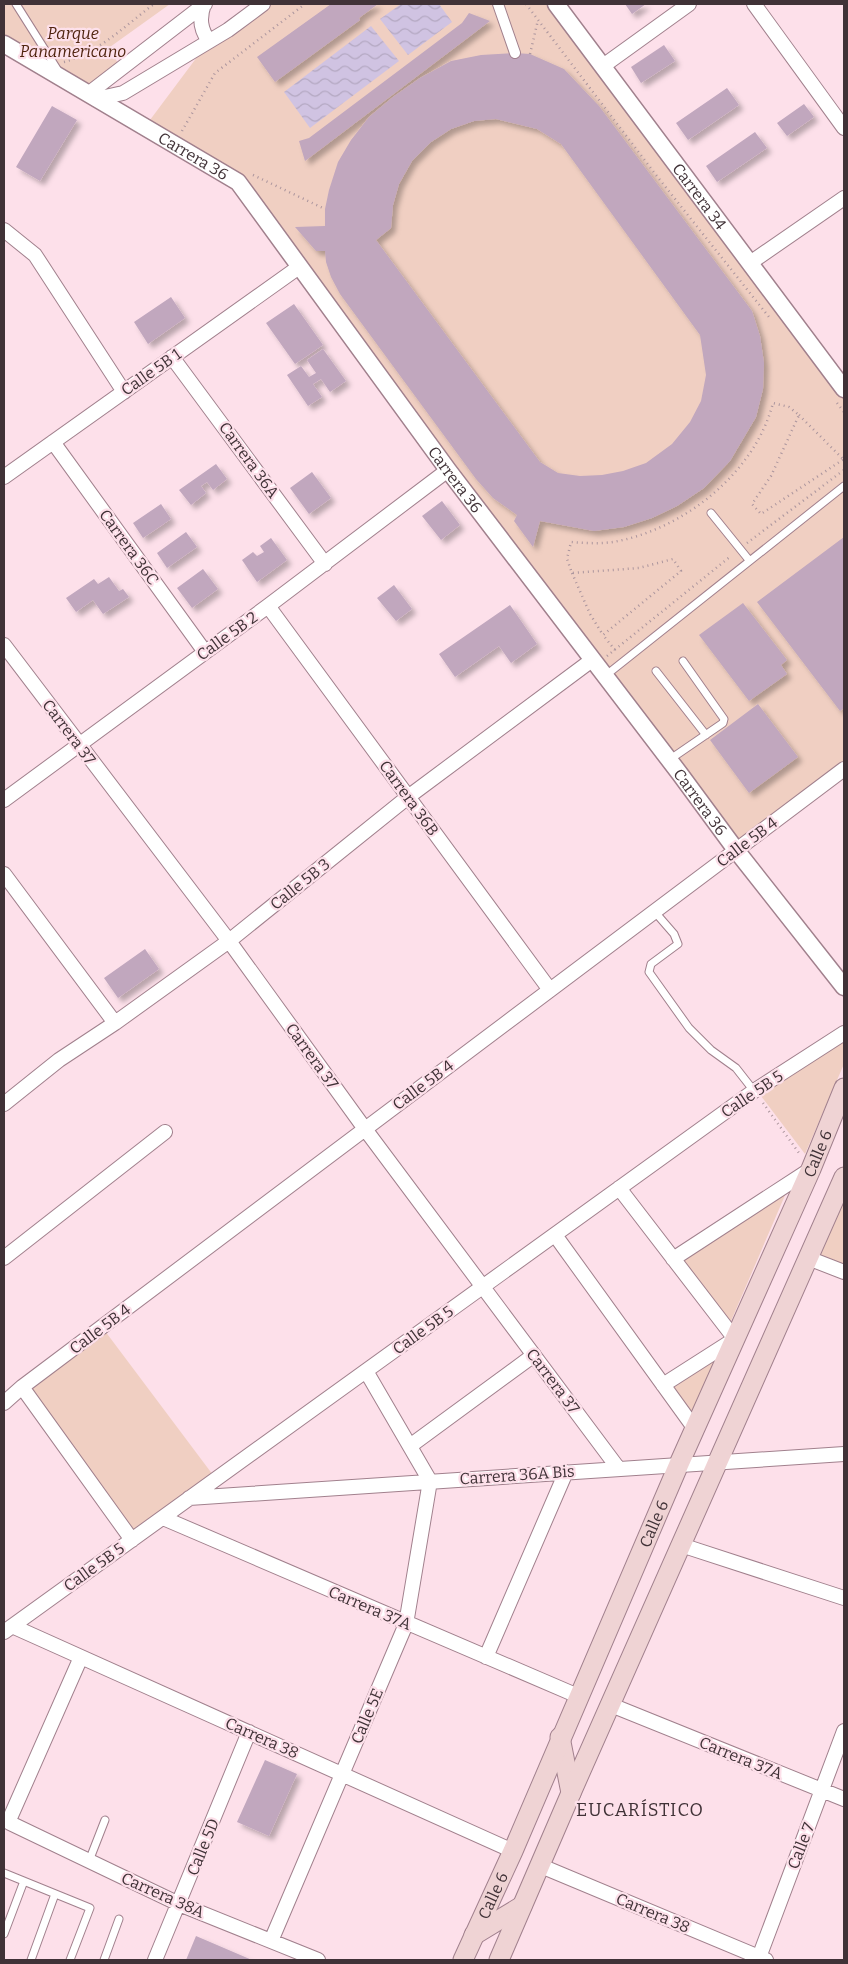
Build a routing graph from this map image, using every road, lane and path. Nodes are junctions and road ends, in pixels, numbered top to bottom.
1 (16, 4) edge
2 (154, 4) edge
3 (204, 4) edge
4 (263, 4) edge
5 (305, 4) edge
6 (498, 4) edge
7 (526, 4) edge
8 (556, 4) edge
9 (689, 4) edge
10 (754, 4) edge
11 (538, 20) junction
12 (209, 41) junction
13 (4, 44) edge
14 (515, 54) dead end
15 (530, 54) dead end
16 (51, 61) junction
17 (603, 66) junction
18 (63, 79) junction
19 (92, 96) junction
20 (844, 128) edge
21 (180, 135) dead end
22 (245, 171) dead end
23 (844, 198) edge
24 (325, 209) dead end
25 (4, 230) edge
26 (750, 263) junction
27 (299, 267) junction
28 (772, 320) dead end
29 (172, 357) junction
30 (124, 392) junction
31 (838, 393) edge
32 (844, 412) edge
33 (799, 415) junction
34 (53, 442) junction
35 (844, 459) edge
36 (448, 470) junction
37 (844, 470) edge
38 (4, 477) edge
39 (844, 486) edge
40 (711, 513) dead end
41 (740, 548) junction
42 (749, 560) junction
43 (325, 564) junction
44 (572, 573) junction
45 (268, 606) junction
46 (603, 635) junction
47 (4, 645) edge
48 (615, 650) junction
49 (205, 652) junction
50 (600, 658) junction
51 (683, 661) dead end
52 (656, 671) dead end
53 (604, 676) junction
54 (706, 735) junction
55 (79, 745) junction
56 (669, 760) junction
57 (844, 769) edge
58 (408, 797) junction
59 (4, 800) edge
60 (736, 850) junction
61 (4, 874) edge
62 (654, 912) junction
63 (228, 941) junction
64 (844, 987) edge
65 (550, 990) junction
66 (115, 1023) junction
67 (844, 1033) edge
68 (844, 1088) edge
69 (754, 1091) junction
70 (4, 1104) edge
71 (365, 1129) junction
72 (164, 1132) dead end
73 (808, 1164) junction
74 (844, 1177) edge
75 (619, 1188) junction
76 (555, 1235) junction
77 (4, 1258) edge
78 (808, 1258) junction
79 (673, 1260) junction
80 (844, 1272) edge
81 (483, 1287) junction
82 (735, 1339) junction
83 (534, 1355) junction
84 (366, 1371) junction
85 (664, 1385) junction
86 (22, 1387) junction
87 (4, 1403) edge
88 (695, 1429) junction
89 (410, 1446) junction
90 (844, 1454) edge
91 (717, 1462) junction
92 (679, 1464) junction
93 (618, 1468) junction
94 (566, 1472) junction
95 (430, 1481) junction
96 (189, 1498) junction
97 (163, 1518) junction
98 (132, 1540) junction
99 (681, 1544) junction
100 (844, 1598) edge
101 (406, 1624) junction
102 (8, 1629) edge
103 (81, 1657) junction
104 (486, 1657) junction
105 (578, 1696) junction
106 (611, 1705) junction
107 (844, 1731) edge
108 (249, 1732) junction
109 (560, 1737) junction
110 (343, 1775) junction
111 (822, 1790) junction
112 (571, 1793) junction
113 (844, 1799) edge
114 (105, 1820) dead end
115 (512, 1851) junction
116 (89, 1861) junction
117 (541, 1866) junction
118 (4, 1873) edge
119 (24, 1881) junction
120 (55, 1894) junction
121 (180, 1904) junction
122 (522, 1906) junction
123 (119, 1919) dead end
124 (4, 1934) edge
125 (474, 1935) junction
126 (271, 1941) junction
127 (761, 1959) edge
128 (31, 1960) edge
129 (70, 1960) edge
130 (104, 1960) edge
131 (155, 1960) edge
132 (318, 1960) edge
133 (463, 1960) edge
134 (500, 1960) edge

1 - 16 lane
2 - 16 path
3 - 12 street
3 - 19 street
4 - 12 street
5 - 21 path
6 - 14 street
7 - 11 path
8 - 17 street, Carrera 34
9 - 17 street
10 - 20 street
11 - 15 path
11 - 28 path
12 - 19 street
13 - 18 street, Carrera 36
16 - 18 lane
17 - 26 street, Carrera 34
18 - 19 street, Carrera 36
19 - 27 street, Carrera 36
22 - 24 path
23 - 26 street
25 - 30 street
26 - 31 street, Carrera 34
27 - 29 street, Calle 5B 1
27 - 36 street, Carrera 36
29 - 30 street, Calle 5B 1
29 - 43 street, Carrera 36A
30 - 34 street, Calle 5B 1
31 - 32 path
33 - 35 path
33 - 35 path
33 - 44 path
34 - 38 street, Calle 5B 1
34 - 49 street, Carrera 36C
36 - 43 street, Calle 5B 2
36 - 50 street, Carrera 36
37 - 41 path
39 - 42 lane
40 - 41 lane
41 - 42 lane
41 - 48 path
42 - 53 lane
43 - 45 street, Calle 5B 2
44 - 46 path
44 - 46 path
45 - 49 street, Calle 5B 2
45 - 58 street, Carrera 36B
46 - 48 path
47 - 55 street, Carrera 37
48 - 50 path
49 - 55 street, Calle 5B 2
50 - 53 street, Carrera 36
50 - 58 street, Calle 5B 3
51 - 54 lane
52 - 54 lane
53 - 56 street, Carrera 36
54 - 56 lane
55 - 59 street, Calle 5B 2
55 - 63 street, Carrera 37
56 - 60 street, Carrera 36
57 - 60 street, Calle 5B 4
58 - 63 street, Calle 5B 3
58 - 65 street, Carrera 36B
60 - 62 street, Calle 5B 4
60 - 64 street, Carrera 36
61 - 66 street
62 - 65 street, Calle 5B 4
62 - 69 lane
63 - 66 street, Calle 5B 3
63 - 71 street, Carrera 37
65 - 71 street, Calle 5B 4
66 - 70 street, Calle 5B 3
67 - 69 street, Calle 5B 5
68 - 73 main road, Calle 6
69 - 73 path
69 - 75 street, Calle 5B 5
71 - 81 street, Carrera 37
71 - 86 street, Calle 5B 4
72 - 77 street
73 - 79 street
73 - 82 main road, Calle 6
74 - 78 main road, Calle 6
75 - 76 street, Calle 5B 5
75 - 79 street
76 - 81 street, Calle 5B 5
76 - 85 street
78 - 80 street
78 - 91 main road, Calle 6
79 - 82 street
81 - 83 street, Carrera 37
81 - 84 street, Calle 5B 5
82 - 85 street
82 - 88 main road, Calle 6
83 - 89 street
83 - 93 street, Carrera 37
84 - 89 street
84 - 96 street, Calle 5B 5
85 - 88 street
86 - 87 street, Calle 5B 4
86 - 98 street
88 - 92 main road, Calle 6
89 - 95 street
90 - 91 street, Carrera 36A Bis
91 - 92 street, Carrera 36A Bis
91 - 99 main road, Calle 6
92 - 93 street, Carrera 36A Bis
92 - 105 main road, Calle 6
93 - 94 street, Carrera 36A Bis
94 - 95 street, Carrera 36A Bis
94 - 104 street
95 - 96 street, Carrera 36A Bis
95 - 101 street, Calle 5E
96 - 97 street, Calle 5B 5
97 - 98 street, Calle 5B 5
97 - 101 street, Carrera 37A
98 - 102 street, Calle 5B 5
99 - 100 street
99 - 106 main road, Calle 6
101 - 104 street, Carrera 37A
101 - 110 street, Calle 5E
102 - 103 street, Carrera 38
103 - 108 street, Carrera 38
103 - 116 street, Carrera 38A
104 - 105 street, Carrera 37A
105 - 109 main road, Calle 6
106 - 111 street, Carrera 37A
106 - 112 main road, Calle 6
107 - 111 street, Calle 7
108 - 110 street, Carrera 38
108 - 121 street, Calle 5D
109 - 112 main road
109 - 115 main road, Calle 6
110 - 115 street, Carrera 38
110 - 126 street, Calle 5E
111 - 113 street, Carrera 37A
111 - 127 street, Calle 7
112 - 117 main road, Calle 6
114 - 116 lane
115 - 125 main road, Calle 6
116 - 121 street, Carrera 38A
117 - 122 main road, Calle 6
117 - 127 street, Carrera 38
118 - 119 lane
119 - 120 lane
119 - 124 lane
120 - 128 lane
120 - 129 lane
121 - 126 street, Carrera 38A
121 - 131 street, Calle 5D
122 - 125 main road
122 - 134 main road, Calle 6
123 - 130 lane
125 - 133 main road, Calle 6
126 - 132 street, Carrera 38A

